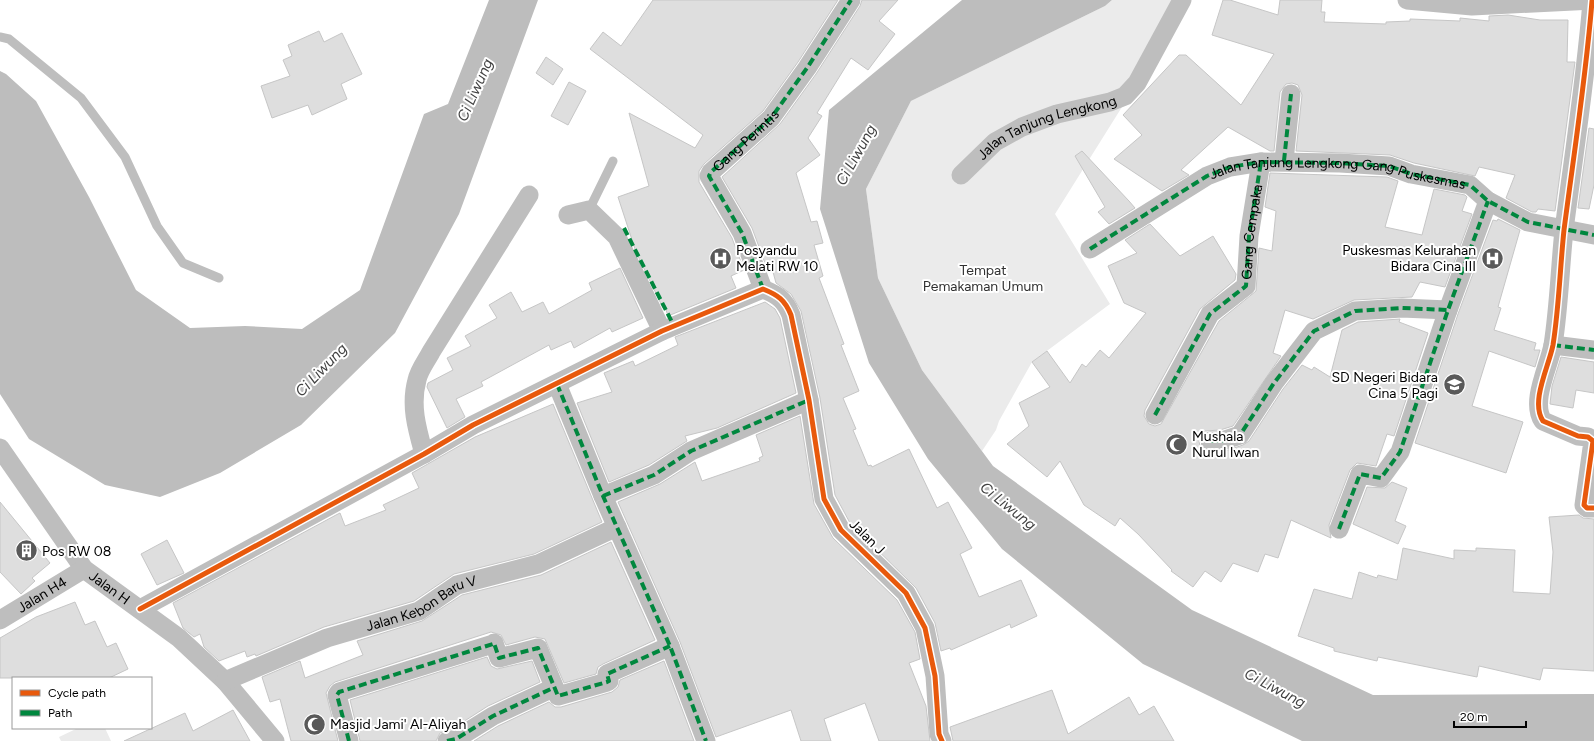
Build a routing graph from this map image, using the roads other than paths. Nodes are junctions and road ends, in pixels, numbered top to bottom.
1 (851, 0) edge
2 (1182, 0) edge
3 (1407, 0) edge
4 (1593, 0) edge
5 (0, 37) edge
6 (1291, 94) dead end
7 (613, 161) dead end
8 (1284, 161) junction
9 (1261, 162) junction
10 (961, 175) dead end
11 (529, 195) dead end
12 (1488, 201) junction
13 (588, 210) junction
14 (568, 215) dead end
15 (624, 228) dead end
16 (1564, 230) junction
17 (1594, 235) edge
18 (1090, 249) dead end
19 (219, 278) dead end
20 (764, 289) junction
21 (1448, 310) junction
22 (668, 328) junction
23 (1553, 345) junction
24 (1594, 350) edge
25 (557, 384) junction
26 (809, 400) junction
27 (1155, 415) dead end
28 (1210, 441) dead end
29 (0, 448) edge
30 (424, 454) junction
31 (603, 496) junction
32 (1594, 508) edge
33 (617, 527) junction
34 (1339, 529) dead end
35 (84, 569) junction
36 (140, 609) junction
37 (0, 620) edge
38 (670, 646) junction
39 (225, 681) junction
40 (553, 688) junction
41 (275, 741) edge
42 (349, 741) edge
43 (447, 741) edge
44 (706, 741) edge
45 (942, 741) edge

1 - 20 street, Gang Perintis
2 - 10 street, Jalan Tanjung Lengkong
3 - 4 street
4 - 16 street
5 - 19 lane
6 - 8 street
7 - 13 lane
8 - 9 street, Jalan Tanjung Lengkong Gang Puskesmas
8 - 12 street, Jalan Tanjung Lengkong Gang Puskesmas
9 - 18 street, Jalan Tanjung Lengkong Gang Puskesmas
9 - 27 street, Gang Cempaka
11 - 30 street
12 - 16 street, Jalan Tanjung Lengkong Gang Puskesmas
12 - 21 street
13 - 14 street
13 - 22 street
15 - 22 street
16 - 17 street, Jalan Tanjung Lengkong Gang Puskesmas
16 - 23 street
20 - 22 street
20 - 26 street, Jalan J
21 - 28 street
21 - 34 street
22 - 25 street
23 - 24 street
23 - 32 street
25 - 30 street
25 - 31 street
26 - 31 street
26 - 45 street, Jalan J
29 - 35 street, Jalan H
30 - 36 street
31 - 33 street
33 - 38 street
33 - 39 street, Jalan Kebon Baru V
35 - 36 street, Jalan H
35 - 37 street, Jalan H4
36 - 39 street, Jalan H
38 - 40 street
38 - 44 street
39 - 41 street, Jalan H
40 - 42 street
40 - 43 street

